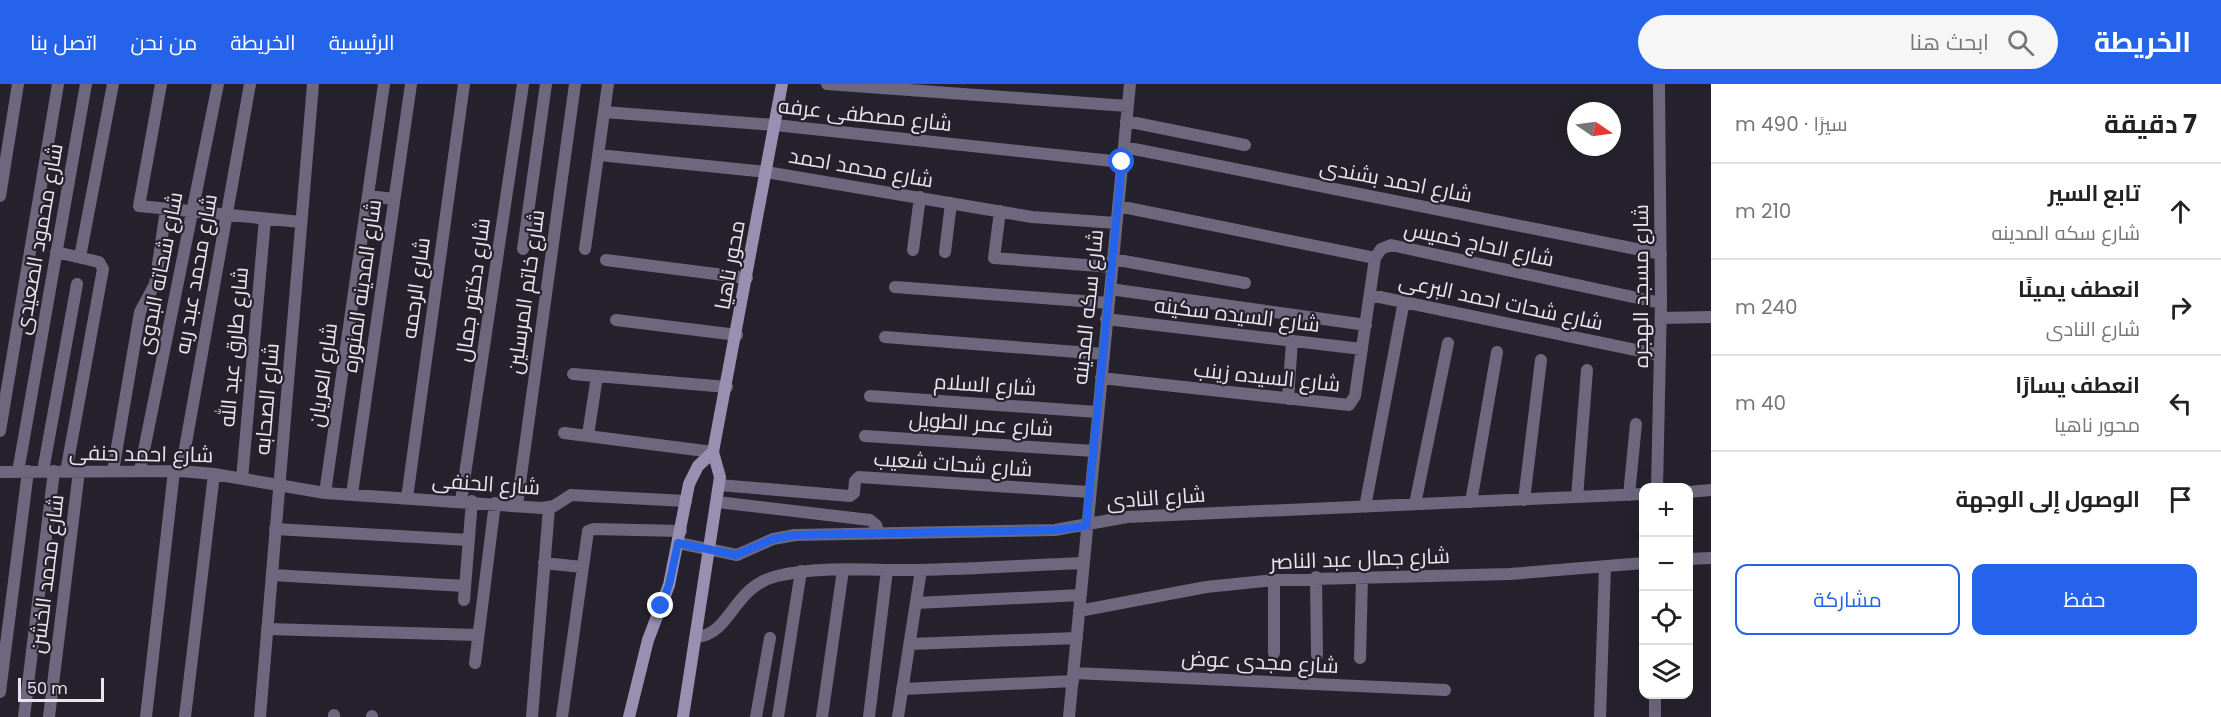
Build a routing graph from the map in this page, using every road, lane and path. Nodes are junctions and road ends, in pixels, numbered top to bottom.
1 (18, 84) edge
2 (57, 84) edge
3 (86, 84) edge
4 (112, 84) edge
5 (160, 84) edge
6 (218, 84) edge
7 (250, 84) edge
8 (313, 84) edge
9 (384, 84) edge
10 (411, 84) edge
11 (464, 84) edge
12 (523, 84) edge
13 (546, 84) edge
14 (575, 84) edge
15 (608, 84) edge
16 (782, 84) edge
17 (827, 84) edge
18 (1130, 84) edge
19 (1659, 84) edge
20 (1127, 106) junction
21 (604, 112) junction
22 (1126, 121) junction
23 (775, 125) junction
24 (1245, 145) dead end
25 (1124, 147) junction
26 (599, 155) junction
27 (1122, 162) junction
28 (766, 172) junction
29 (0, 196) edge
30 (368, 196) junction
31 (920, 197) junction
32 (393, 200) junction
33 (951, 203) junction
34 (1118, 207) junction
35 (166, 210) junction
36 (1000, 211) junction
37 (192, 212) junction
38 (226, 216) junction
39 (265, 219) junction
40 (301, 222) junction
41 (1116, 223) junction
42 (523, 249) dead end
43 (585, 249) dead end
44 (913, 250) dead end
45 (56, 252) junction
46 (945, 252) dead end
47 (1661, 254) junction
48 (80, 257) junction
49 (1375, 258) junction
50 (606, 260) dead end
51 (1112, 263) junction
52 (747, 278) junction
53 (1245, 283) dead end
54 (77, 284) dead end
55 (895, 287) dead end
56 (1110, 288) junction
57 (1370, 295) junction
58 (1404, 302) junction
59 (1108, 303) junction
60 (1661, 303) junction
61 (1711, 317) edge
62 (1661, 318) junction
63 (1107, 319) junction
64 (616, 320) dead end
65 (1366, 325) junction
66 (736, 335) junction
67 (885, 337) dead end
68 (1292, 341) junction
69 (1448, 343) dead end
70 (1362, 349) junction
71 (1497, 352) dead end
72 (1103, 354) junction
73 (1660, 355) junction
74 (1541, 360) dead end
75 (1587, 370) dead end
76 (573, 374) dead end
77 (597, 376) junction
78 (1101, 378) junction
79 (727, 387) junction
80 (870, 396) dead end
81 (1288, 399) junction
82 (1097, 412) junction
83 (1636, 424) dead end
84 (0, 431) edge
85 (564, 433) dead end
86 (588, 435) junction
87 (865, 436) dead end
88 (1094, 451) junction
89 (713, 452) junction
90 (140, 470) junction
91 (113, 471) junction
92 (177, 471) junction
93 (0, 472) edge
94 (23, 472) junction
95 (60, 472) junction
96 (214, 474) junction
97 (242, 479) junction
98 (1657, 483) edge
99 (719, 485) junction
100 (279, 486) junction
101 (1711, 490) edge
102 (1089, 492) junction
103 (1693, 492) edge
104 (325, 493) junction
105 (352, 494) junction
106 (1639, 494) edge
107 (1629, 495) junction
108 (1577, 497) junction
109 (407, 498) junction
110 (1524, 500) junction
111 (467, 501) junction
112 (686, 501) junction
113 (717, 502) junction
114 (1470, 502) junction
115 (495, 503) junction
116 (1415, 504) junction
117 (517, 505) junction
118 (1365, 507) junction
119 (549, 508) junction
120 (275, 530) junction
121 (1086, 530) junction
122 (879, 534) junction
123 (679, 537) junction
124 (469, 540) junction
125 (709, 551) junction
126 (1711, 558) edge
127 (1693, 559) edge
128 (1084, 560) junction
129 (544, 563) junction
130 (1639, 564) edge
131 (582, 567) junction
132 (1605, 567) junction
133 (843, 570) junction
134 (887, 570) junction
135 (921, 570) junction
136 (801, 571) junction
137 (272, 575) junction
138 (1316, 577) junction
139 (1362, 577) junction
140 (1274, 580) junction
141 (465, 586) junction
142 (1081, 595) junction
143 (464, 600) dead end
144 (916, 603) junction
145 (1080, 611) junction
146 (267, 629) junction
147 (478, 635) junction
148 (696, 637) junction
149 (770, 638) dead end
150 (1077, 638) junction
151 (910, 644) junction
152 (1274, 653) dead end
153 (1317, 655) dead end
154 (1360, 658) dead end
155 (475, 663) dead end
156 (1073, 677) junction
157 (902, 689) junction
158 (1445, 690) dead end
159 (0, 692) edge
160 (1656, 699) edge
161 (24, 717) edge
162 (48, 717) edge
163 (146, 717) edge
164 (185, 717) edge
165 (260, 717) edge
166 (532, 717) edge
167 (562, 717) edge
168 (629, 717) edge
169 (683, 717) edge
170 (756, 717) edge
171 (778, 717) edge
172 (822, 717) edge
173 (869, 717) edge
174 (898, 717) edge
175 (1069, 717) edge
176 (1600, 717) edge
177 (1655, 717) edge

1 - 29 street
2 - 84 street
3 - 45 street, شارع محمود الصعيدى
4 - 48 street
5 - 35 street
6 - 37 street, شارع شحاته البدوى
7 - 38 street, شارع محمد عبد ربه
8 - 40 street, شارع الصحابه
9 - 30 street, شارع العريان
10 - 32 street, شارع المدينه المنوره
11 - 109 street, شارع الرحمه
12 - 111 street, شارع دكتور جمال
13 - 42 street
14 - 117 street, شارع خاتم المرسلين
15 - 21 street
16 - 23 main road, محور ناهيا
17 - 20 street
18 - 20 street, شارع سكه المدينه
19 - 47 street, شارع مسجد الهجره
20 - 22 street, شارع سكه المدينه
21 - 23 street, شارع مصطفى عرفه
21 - 26 street
22 - 24 street
22 - 25 street, شارع سكه المدينه
23 - 27 street, شارع مصطفى عرفه
23 - 28 main road, محور ناهيا
25 - 27 street, شارع سكه المدينه
25 - 47 street, شارع احمد بشندى
26 - 28 street, شارع محمد احمد
26 - 43 street
27 - 34 street, شارع سكه المدينه
28 - 31 street, شارع محمد احمد
28 - 52 main road, محور ناهيا
30 - 32 street
30 - 104 street, شارع العريان
31 - 33 street, شارع محمد احمد
31 - 44 street
32 - 105 street, شارع المدينه المنوره
33 - 36 street, شارع محمد احمد
33 - 46 street
34 - 41 street, شارع سكه المدينه
34 - 49 street
35 - 37 street
35 - 91 street
36 - 41 street, شارع محمد احمد
36 - 51 street
37 - 38 street
37 - 90 street, شارع شحاته البدوى
38 - 39 street
38 - 92 street, شارع محمد عبد ربه
39 - 40 street
39 - 97 street, شارع طارق عبد الله
40 - 100 street, شارع الصحابه
41 - 51 street, شارع سكه المدينه
45 - 48 street
45 - 94 street, شارع محمود الصعيدى
47 - 60 street, شارع مسجد الهجره
48 - 95 street
49 - 57 street, شارع السيده زينب
49 - 60 street, شارع الحاج خميس
50 - 52 street
51 - 53 street
51 - 56 street, شارع سكه المدينه
52 - 66 main road, محور ناهيا
54 - 95 street
55 - 59 street
56 - 59 street, شارع سكه المدينه
56 - 65 street
57 - 58 street, شارع شحات احمد البرعى
57 - 65 street, شارع السيده زينب
58 - 73 street, شارع شحات احمد البرعى
58 - 118 street
59 - 63 street, شارع سكه المدينه
60 - 62 street, شارع مسجد الهجره
61 - 62 street
62 - 73 street, شارع مسجد الهجره
63 - 68 street, شارع السيده سكينه
63 - 72 street, شارع سكه المدينه
64 - 66 street
65 - 70 street, شارع السيده زينب
66 - 79 main road, محور ناهيا
67 - 72 street
68 - 70 street, شارع السيده سكينه
68 - 81 street
69 - 116 street
70 - 81 street, شارع السيده زينب
71 - 114 street
72 - 78 street, شارع سكه المدينه
73 - 98 street, شارع مسجد الهجره
74 - 110 street
75 - 108 street
76 - 77 street
77 - 79 street
77 - 86 street
78 - 81 street, شارع السيده زينب
78 - 82 street, شارع سكه المدينه
79 - 89 main road, محور ناهيا
80 - 82 street, شارع السلام
82 - 88 street, شارع سكه المدينه
83 - 107 street
85 - 86 street
86 - 89 street
87 - 88 street, شارع عمر الطويل
88 - 102 street, شارع سكه المدينه
89 - 99 main road, محور ناهيا
89 - 112 main road, محور ناهيا
90 - 91 street, شارع احمد حنفى
90 - 92 street, شارع احمد حنفى
91 - 95 street, شارع احمد حنفى
92 - 96 street, شارع احمد حنفى
92 - 163 street, شارع محمد عبد ربه
93 - 94 street, شارع احمد حنفى
94 - 95 street, شارع احمد حنفى
94 - 159 street, شارع محمود الصعيدى
95 - 161 street
95 - 162 street, شارع محمد الخشن
96 - 97 street, شارع احمد حنفى
96 - 164 street
97 - 100 street, شارع احمد حنفى
99 - 102 street, شارع شحات شعيب
99 - 113 main road, محور ناهيا
100 - 104 street, شارع الحنفى
100 - 120 street, شارع الصحابه
101 - 103 street
102 - 121 street, شارع سكه المدينه
104 - 105 street, شارع الحنفى
105 - 109 street, شارع الحنفى
106 - 107 street, شارع النادى
107 - 108 street, شارع النادى
108 - 110 street, شارع النادى
109 - 111 street, شارع الحنفى
110 - 114 street, شارع النادى
111 - 115 street, شارع الحنفى
111 - 124 street, شارع دكتور جمال
112 - 119 street, شارع الحنفى
112 - 123 main road, محور ناهيا
113 - 122 street
113 - 125 main road, محور ناهيا
114 - 116 street, شارع النادى
115 - 117 street, شارع الحنفى
115 - 147 street
116 - 118 street, شارع النادى
117 - 119 street, شارع الحنفى
118 - 121 street, شارع النادى
119 - 129 street
120 - 124 street
120 - 137 street, شارع الصحابه
121 - 122 street, شارع النادى
121 - 128 street, شارع سكه المدينه
122 - 125 street, شارع النادى
123 - 125 street, شارع النادى
123 - 131 street, شارع النادى
123 - 168 main road, محور ناهيا
124 - 141 street, شارع دكتور جمال
125 - 148 main road, محور ناهيا
126 - 127 street
128 - 135 street
128 - 142 street
129 - 131 street
129 - 166 street
130 - 132 street, شارع جمال عبد الناصر
131 - 167 street
132 - 139 street, شارع جمال عبد الناصر
132 - 176 street
133 - 134 street
133 - 136 street
133 - 172 street
134 - 135 street
134 - 173 street
135 - 144 street
136 - 148 street
136 - 171 street
137 - 141 street
137 - 146 street, شارع الصحابه
138 - 139 street, شارع جمال عبد الناصر
138 - 140 street, شارع جمال عبد الناصر
138 - 153 street
139 - 154 street
140 - 145 street, شارع جمال عبد الناصر
140 - 152 street
141 - 143 street, شارع دكتور جمال
142 - 144 street
142 - 145 street
144 - 151 street
145 - 150 street
146 - 147 street
146 - 165 street, شارع الصحابه
147 - 155 street
148 - 169 main road, محور ناهيا
149 - 170 street
150 - 151 street
150 - 156 street
151 - 157 street
156 - 157 street, شارع مجدى عوض
156 - 158 street, شارع مجدى عوض
156 - 175 street
157 - 174 street
160 - 177 street

